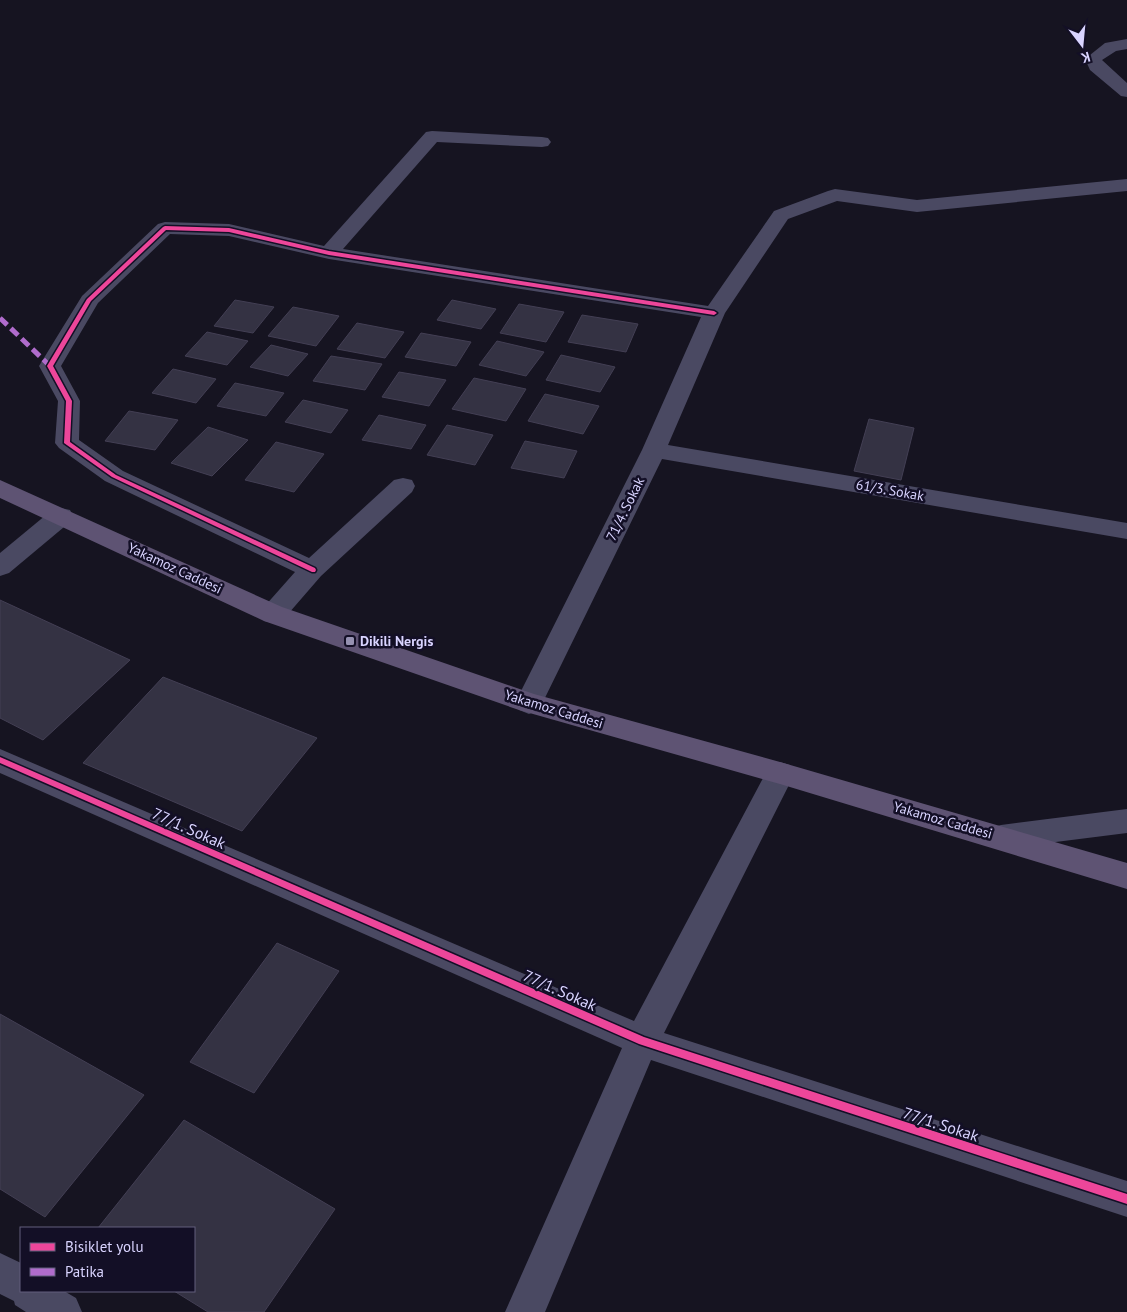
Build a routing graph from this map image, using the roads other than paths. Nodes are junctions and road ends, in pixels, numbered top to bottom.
1 (1127, 44) edge
2 (1127, 92) edge
3 (542, 142) dead end
4 (1127, 185) edge
5 (329, 253) junction
6 (714, 313) junction
7 (654, 450) junction
8 (404, 486) dead end
9 (0, 488) edge
10 (60, 516) junction
11 (1127, 531) edge
12 (0, 567) edge
13 (312, 570) junction
14 (273, 614) junction
15 (529, 703) junction
16 (0, 760) edge
17 (780, 773) junction
18 (1127, 821) edge
19 (1001, 837) junction
20 (1127, 876) edge
21 (642, 1041) junction
22 (1127, 1200) edge
23 (0, 1272) edge
24 (20, 1285) edge
25 (31, 1292) edge
26 (62, 1312) edge
27 (525, 1312) edge

1 - 2 street
3 - 5 street
4 - 6 street, 71/4. Sokak
5 - 6 street
5 - 13 street
6 - 7 street, 71/4. Sokak
7 - 11 street, 61/3. Sokak
7 - 15 street, 71/4. Sokak
8 - 13 street
9 - 10 main road, Yakamoz Caddesi
10 - 12 street
10 - 14 main road, Yakamoz Caddesi
13 - 14 street
14 - 15 main road, Yakamoz Caddesi
15 - 17 main road, Yakamoz Caddesi
16 - 21 street, 77/1. Sokak
17 - 19 main road, Yakamoz Caddesi
17 - 21 street
18 - 19 street
19 - 20 main road, Yakamoz Caddesi
21 - 22 street, 77/1. Sokak
21 - 27 street
23 - 24 street
25 - 26 street

